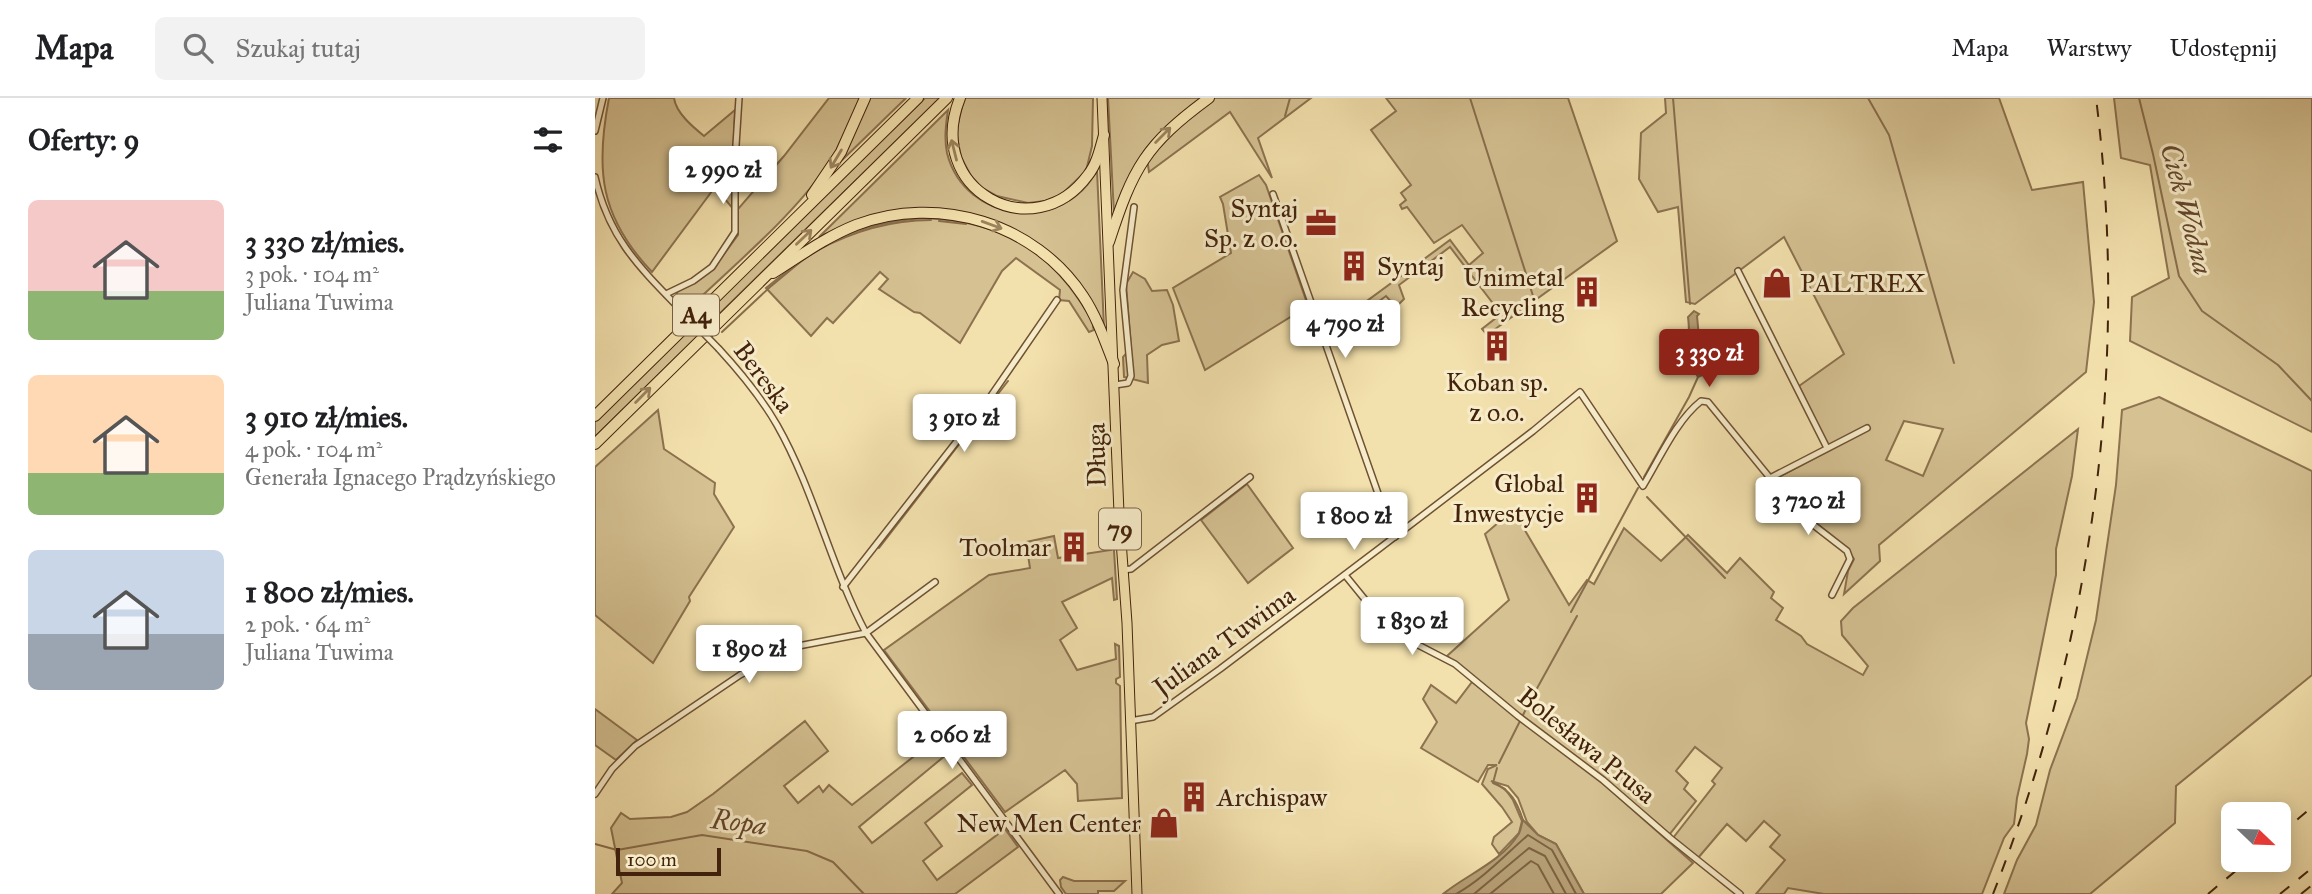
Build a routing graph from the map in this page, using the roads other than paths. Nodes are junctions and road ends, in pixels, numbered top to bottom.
1 (603, 98) edge
2 (739, 98) edge
3 (865, 98) edge
4 (918, 98) edge
5 (947, 98) edge
6 (960, 98) edge
7 (1102, 98) edge
8 (1209, 98) edge
9 (595, 131) edge
10 (1104, 135) junction
11 (595, 177) edge
12 (1273, 194) dead end
13 (1134, 207) dead end
14 (798, 216) junction
15 (1109, 242) junction
16 (1738, 271) dead end
17 (755, 285) junction
18 (666, 295) junction
19 (1057, 300) dead end
20 (1114, 364) junction
21 (1115, 385) junction
22 (595, 416) edge
23 (1867, 428) dead end
24 (595, 444) edge
25 (1827, 448) junction
26 (1250, 477) dead end
27 (1770, 478) junction
28 (1395, 537) junction
29 (1123, 570) junction
30 (1345, 575) junction
31 (935, 582) dead end
32 (843, 587) junction
33 (1832, 595) dead end
34 (866, 633) junction
35 (1129, 721) junction
36 (595, 794) edge
37 (1059, 894) edge
38 (1137, 894) edge
39 (1740, 894) edge

1 - 9 street
2 - 18 street
3 -> 14 highway
4 - 14 highway, A4
17 -> 5 highway, A4
10 -> 6 highway
7 - 10 main road, Długa / 79
15 -> 8 highway
10 - 15 main road, Długa / 79
11 - 18 street, Bereska
12 - 28 street
13 - 21 street
14 - 22 highway, A4
15 - 20 main road, Długa / 79
16 - 25 street
17 -> 20 highway
24 -> 17 highway, A4
18 - 32 street, Bereska, bridge
19 - 32 street
20 - 21 main road, Długa / 79
21 - 29 main road, Długa / 79
23 - 25 street
25 - 27 street
26 - 29 street
27 - 28 street, Juliana Tuwima
27 - 33 street, Juliana Tuwima
28 - 30 street, Juliana Tuwima
29 - 35 main road, Długa / 79
30 - 35 street, Juliana Tuwima
30 - 39 street, Bolesława Prusa
31 - 34 street
32 - 34 street, Bereska
34 - 36 street
34 - 37 street, Bereska
35 - 38 main road, Długa / 79

